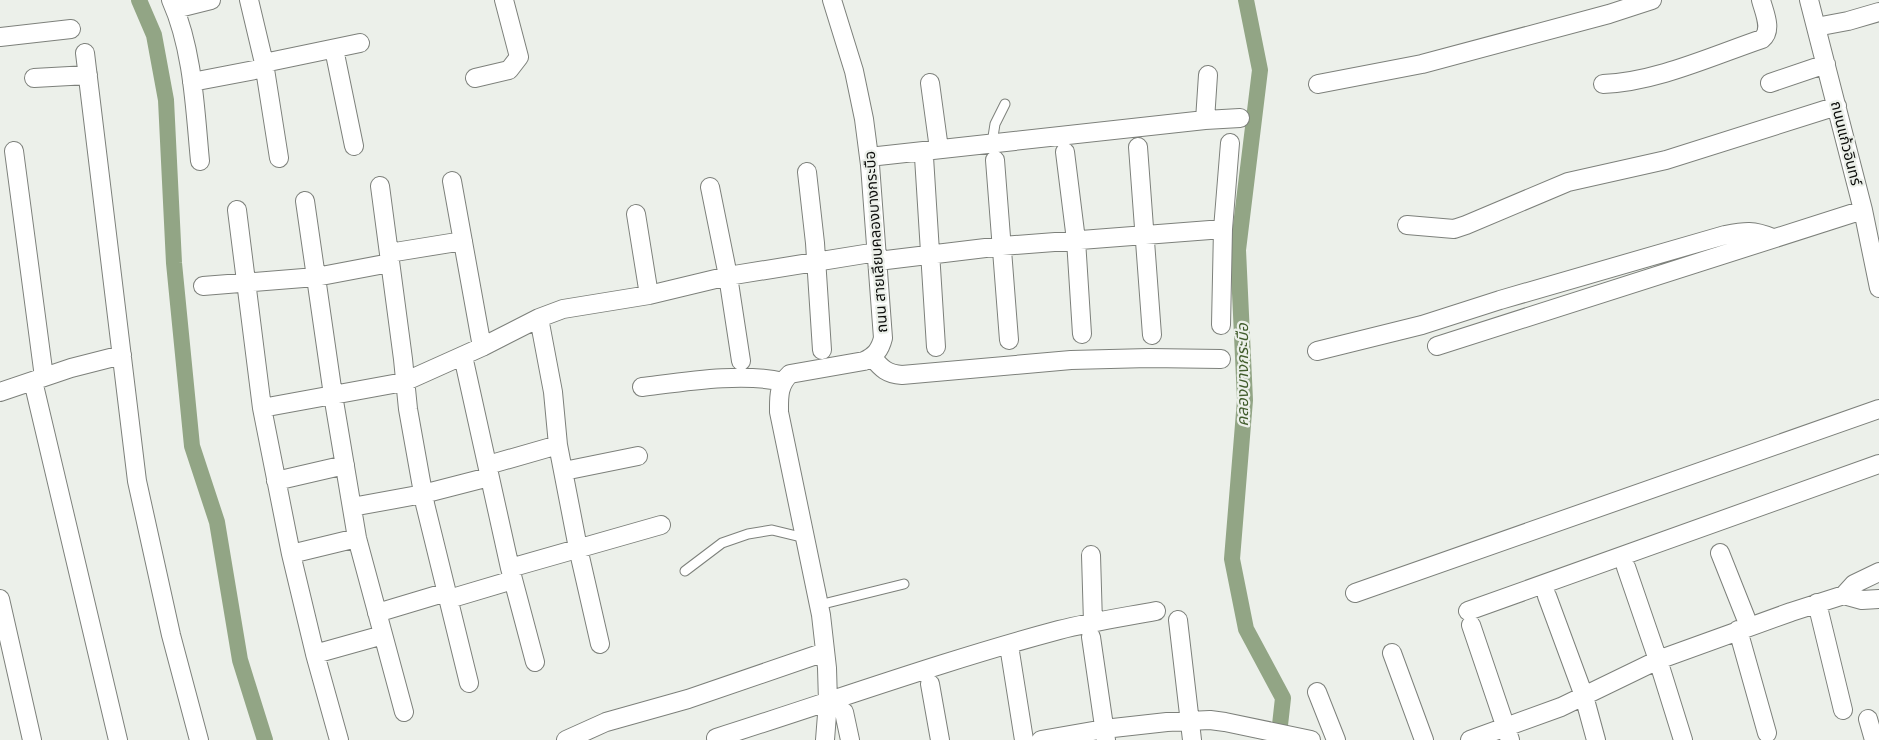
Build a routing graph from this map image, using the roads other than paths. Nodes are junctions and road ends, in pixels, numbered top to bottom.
1 (211, 0) edge
2 (249, 0) edge
3 (504, 0) edge
4 (1652, 0) edge
5 (1761, 0) edge
6 (1809, 0) edge
7 (835, 1) edge
8 (173, 5) edge
9 (1879, 12) edge
10 (1816, 27) junction
11 (71, 29) dead end
12 (0, 37) edge
13 (360, 43) dead end
14 (334, 49) junction
15 (85, 53) dead end
16 (1826, 64) junction
17 (265, 65) junction
18 (88, 75) junction
19 (1208, 76) dead end
20 (34, 78) dead end
21 (475, 78) dead end
22 (192, 82) junction
23 (1770, 83) dead end
24 (930, 84) dead end
25 (1318, 84) dead end
26 (1603, 84) dead end
27 (1005, 104) dead end
28 (1838, 106) junction
29 (1240, 118) dead end
30 (1205, 120) junction
31 (1230, 143) dead end
32 (354, 146) dead end
33 (1138, 147) dead end
34 (14, 151) dead end
35 (994, 151) junction
36 (1065, 152) dead end
37 (932, 153) junction
38 (869, 157) junction
39 (280, 158) dead end
40 (200, 161) dead end
41 (807, 172) dead end
42 (452, 181) dead end
43 (380, 186) dead end
44 (710, 187) dead end
45 (305, 201) dead end
46 (237, 210) dead end
47 (1863, 210) junction
48 (636, 214) dead end
49 (1407, 225) dead end
50 (1223, 230) junction
51 (1145, 235) junction
52 (1772, 238) junction
53 (1076, 240) junction
54 (463, 241) junction
55 (1875, 244) edge
56 (1002, 246) junction
57 (930, 254) junction
58 (877, 256) junction
59 (390, 258) junction
60 (816, 263) junction
61 (728, 276) junction
62 (316, 277) junction
63 (246, 283) junction
64 (203, 286) dead end
65 (1879, 288) edge
66 (649, 295) junction
67 (539, 318) junction
68 (1221, 325) dead end
69 (1082, 334) dead end
70 (1152, 336) dead end
71 (1009, 340) dead end
72 (1438, 346) dead end
73 (482, 347) junction
74 (936, 347) dead end
75 (822, 350) dead end
76 (1317, 351) dead end
77 (122, 355) junction
78 (463, 356) junction
79 (872, 357) junction
80 (1221, 359) dead end
81 (741, 361) dead end
82 (38, 379) junction
83 (404, 382) junction
84 (782, 382) junction
85 (642, 387) dead end
86 (0, 392) edge
87 (333, 395) junction
88 (262, 408) junction
89 (1879, 409) edge
90 (558, 446) junction
91 (638, 456) dead end
92 (1879, 464) edge
93 (345, 466) junction
94 (488, 471) junction
95 (564, 471) junction
96 (276, 481) junction
97 (423, 494) junction
98 (352, 507) junction
99 (661, 525) dead end
100 (358, 538) junction
101 (805, 538) junction
102 (578, 548) junction
103 (1720, 553) dead end
104 (291, 554) junction
105 (1091, 555) dead end
106 (1626, 567) dead end
107 (685, 571) dead end
108 (1879, 572) edge
109 (512, 574) junction
110 (904, 584) dead end
111 (1355, 593) dead end
112 (448, 596) junction
113 (1547, 596) dead end
114 (1844, 596) junction
115 (0, 599) edge
116 (1879, 599) edge
117 (1818, 603) junction
118 (819, 605) junction
119 (1156, 611) dead end
120 (377, 613) junction
121 (1178, 620) dead end
122 (1743, 628) junction
123 (1092, 630) junction
124 (383, 635) junction
125 (600, 644) dead end
126 (825, 652) junction
127 (1010, 652) dead end
128 (1392, 653) dead end
129 (315, 654) junction
130 (1658, 660) junction
131 (535, 662) dead end
132 (468, 683) dead end
133 (930, 684) dead end
134 (1318, 692) dead end
135 (1584, 696) junction
136 (828, 702) junction
137 (1843, 710) dead end
138 (404, 712) dead end
139 (844, 712) dead end
140 (1868, 719) dead end
141 (1190, 721) junction
142 (1508, 733) edge
143 (1767, 733) dead end
144 (1105, 734) edge
145 (716, 738) dead end
146 (32, 740) edge
147 (118, 740) edge
148 (199, 740) edge
149 (339, 740) edge
150 (566, 740) edge
151 (825, 740) edge
152 (850, 740) edge
153 (940, 740) edge
154 (1024, 740) edge
155 (1041, 740) edge
156 (1192, 740) edge
157 (1311, 740) edge
158 (1336, 740) edge
159 (1424, 740) edge
160 (1470, 740) edge
161 (1596, 740) edge
162 (1683, 740) edge
163 (1874, 740) edge

1 - 8 street
2 - 17 street
3 - 21 street
4 - 25 street
5 - 26 street
6 - 10 street, ถนนแก้วอินทร์
7 - 38 street, ถนน สายเลียบคลองบางกระบือ
8 - 22 street
9 - 10 street
10 - 16 street, ถนนแก้วอินทร์
11 - 12 street
13 - 14 street
14 - 17 street
14 - 32 street
15 - 18 street
16 - 23 street
16 - 28 street, ถนนแก้วอินทร์
17 - 22 street
17 - 39 street
18 - 20 street
18 - 77 street
19 - 30 street
22 - 40 street
24 - 37 street
27 - 35 lane
28 - 47 street, ถนนแก้วอินทร์
28 - 49 street
29 - 30 street
30 - 35 street
31 - 50 street
33 - 51 street
34 - 82 street
35 - 37 street
35 - 56 street
36 - 53 street
37 - 38 street
37 - 57 street
38 - 58 street, ถนน สายเลียบคลองบางกระบือ
41 - 60 street
42 - 54 street
43 - 59 street
44 - 61 street
45 - 62 street
46 - 63 street
47 - 52 street
47 - 55 street, ถนนแก้วอินทร์
48 - 66 street
50 - 51 street
50 - 68 street
51 - 53 street
51 - 70 street
52 - 72 street
52 - 76 street
53 - 56 street
53 - 69 street
54 - 59 street
54 - 73 street
55 - 65 street, ถนนแก้วอินทร์
56 - 57 street
56 - 71 street
57 - 58 street
57 - 74 street
58 - 60 street
58 - 79 street, ถนน สายเลียบคลองบางกระบือ
59 - 62 street
59 - 83 street
60 - 61 street
60 - 75 street
61 - 66 street
61 - 81 street
62 - 63 street
62 - 87 street
63 - 64 street
63 - 88 street
66 - 67 street
67 - 73 street
67 - 90 street
73 - 78 street
77 - 82 street
77 - 148 street
78 - 83 street
78 - 94 street
79 - 80 street
79 - 84 street
82 - 86 street
82 - 147 street
83 - 87 street
83 - 97 street
84 - 85 street
84 - 101 street
87 - 88 street
87 - 93 street
88 - 96 street
89 - 111 street
90 - 94 street
90 - 95 street
91 - 95 street
92 - 142 street
93 - 96 street
93 - 98 street
94 - 97 street
94 - 109 street
95 - 102 street
96 - 104 street
97 - 98 street
97 - 112 street
98 - 100 street
99 - 102 street
100 - 104 street
100 - 120 street
101 - 107 lane
101 - 118 street
102 - 109 street
102 - 125 street
103 - 122 street
104 - 129 street
105 - 123 street
106 - 130 street
108 - 114 street
109 - 112 street
109 - 131 street
110 - 118 lane
112 - 120 street
112 - 132 street
113 - 135 street
114 - 116 street
114 - 117 street
115 - 146 street
117 - 122 street
117 - 137 street
118 - 126 street
119 - 123 street
120 - 124 street
121 - 141 street
122 - 130 street
122 - 143 street
123 - 136 street
123 - 144 street
124 - 129 street
124 - 138 street
126 - 136 street
126 - 150 street
127 - 154 street
128 - 159 street
129 - 149 street
130 - 135 street
130 - 162 street
133 - 153 street
134 - 158 street
135 - 142 street
135 - 161 street
136 - 145 street
136 - 151 street
139 - 152 street
140 - 163 street
141 - 144 street
141 - 156 street
141 - 157 street
142 - 160 street
144 - 155 street

